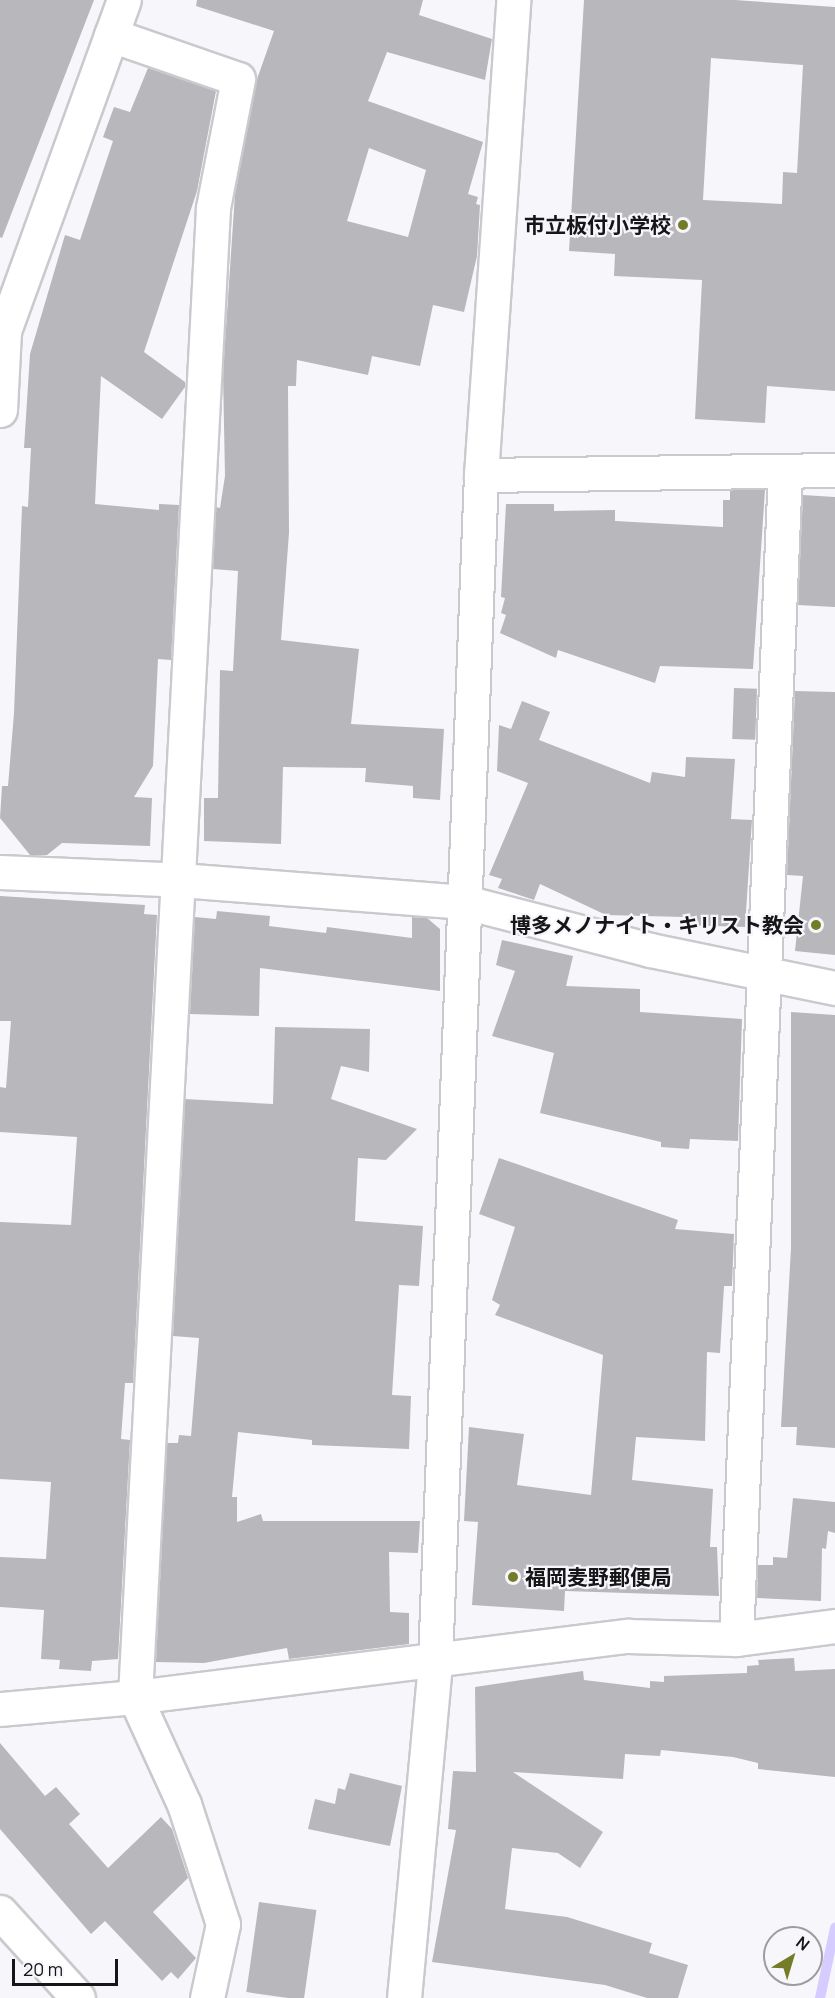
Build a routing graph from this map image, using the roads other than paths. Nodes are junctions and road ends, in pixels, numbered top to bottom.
1 (124, 0) edge
2 (513, 0) edge
3 (111, 35) junction
4 (2, 335) edge
5 (0, 410) edge
6 (835, 470) edge
7 (785, 472) junction
8 (481, 475) junction
9 (0, 872) edge
10 (180, 880) junction
11 (465, 902) junction
12 (766, 975) junction
13 (835, 988) edge
14 (835, 1626) edge
15 (736, 1639) junction
16 (435, 1661) junction
17 (135, 1697) junction
18 (0, 1709) edge
19 (0, 1912) edge
20 (78, 1998) edge
21 (207, 1998) edge
22 (404, 1998) edge

1 - 3 street
2 - 8 street
3 - 4 street
3 - 10 street
4 - 5 street
6 - 7 street
7 - 8 street
7 - 12 street
8 - 11 street
9 - 10 street
10 - 11 street
10 - 17 street
11 - 12 street
11 - 16 street
12 - 13 street
12 - 15 street
14 - 15 street
15 - 16 street
16 - 17 street
16 - 22 street
17 - 18 street
17 - 21 street
19 - 20 street

